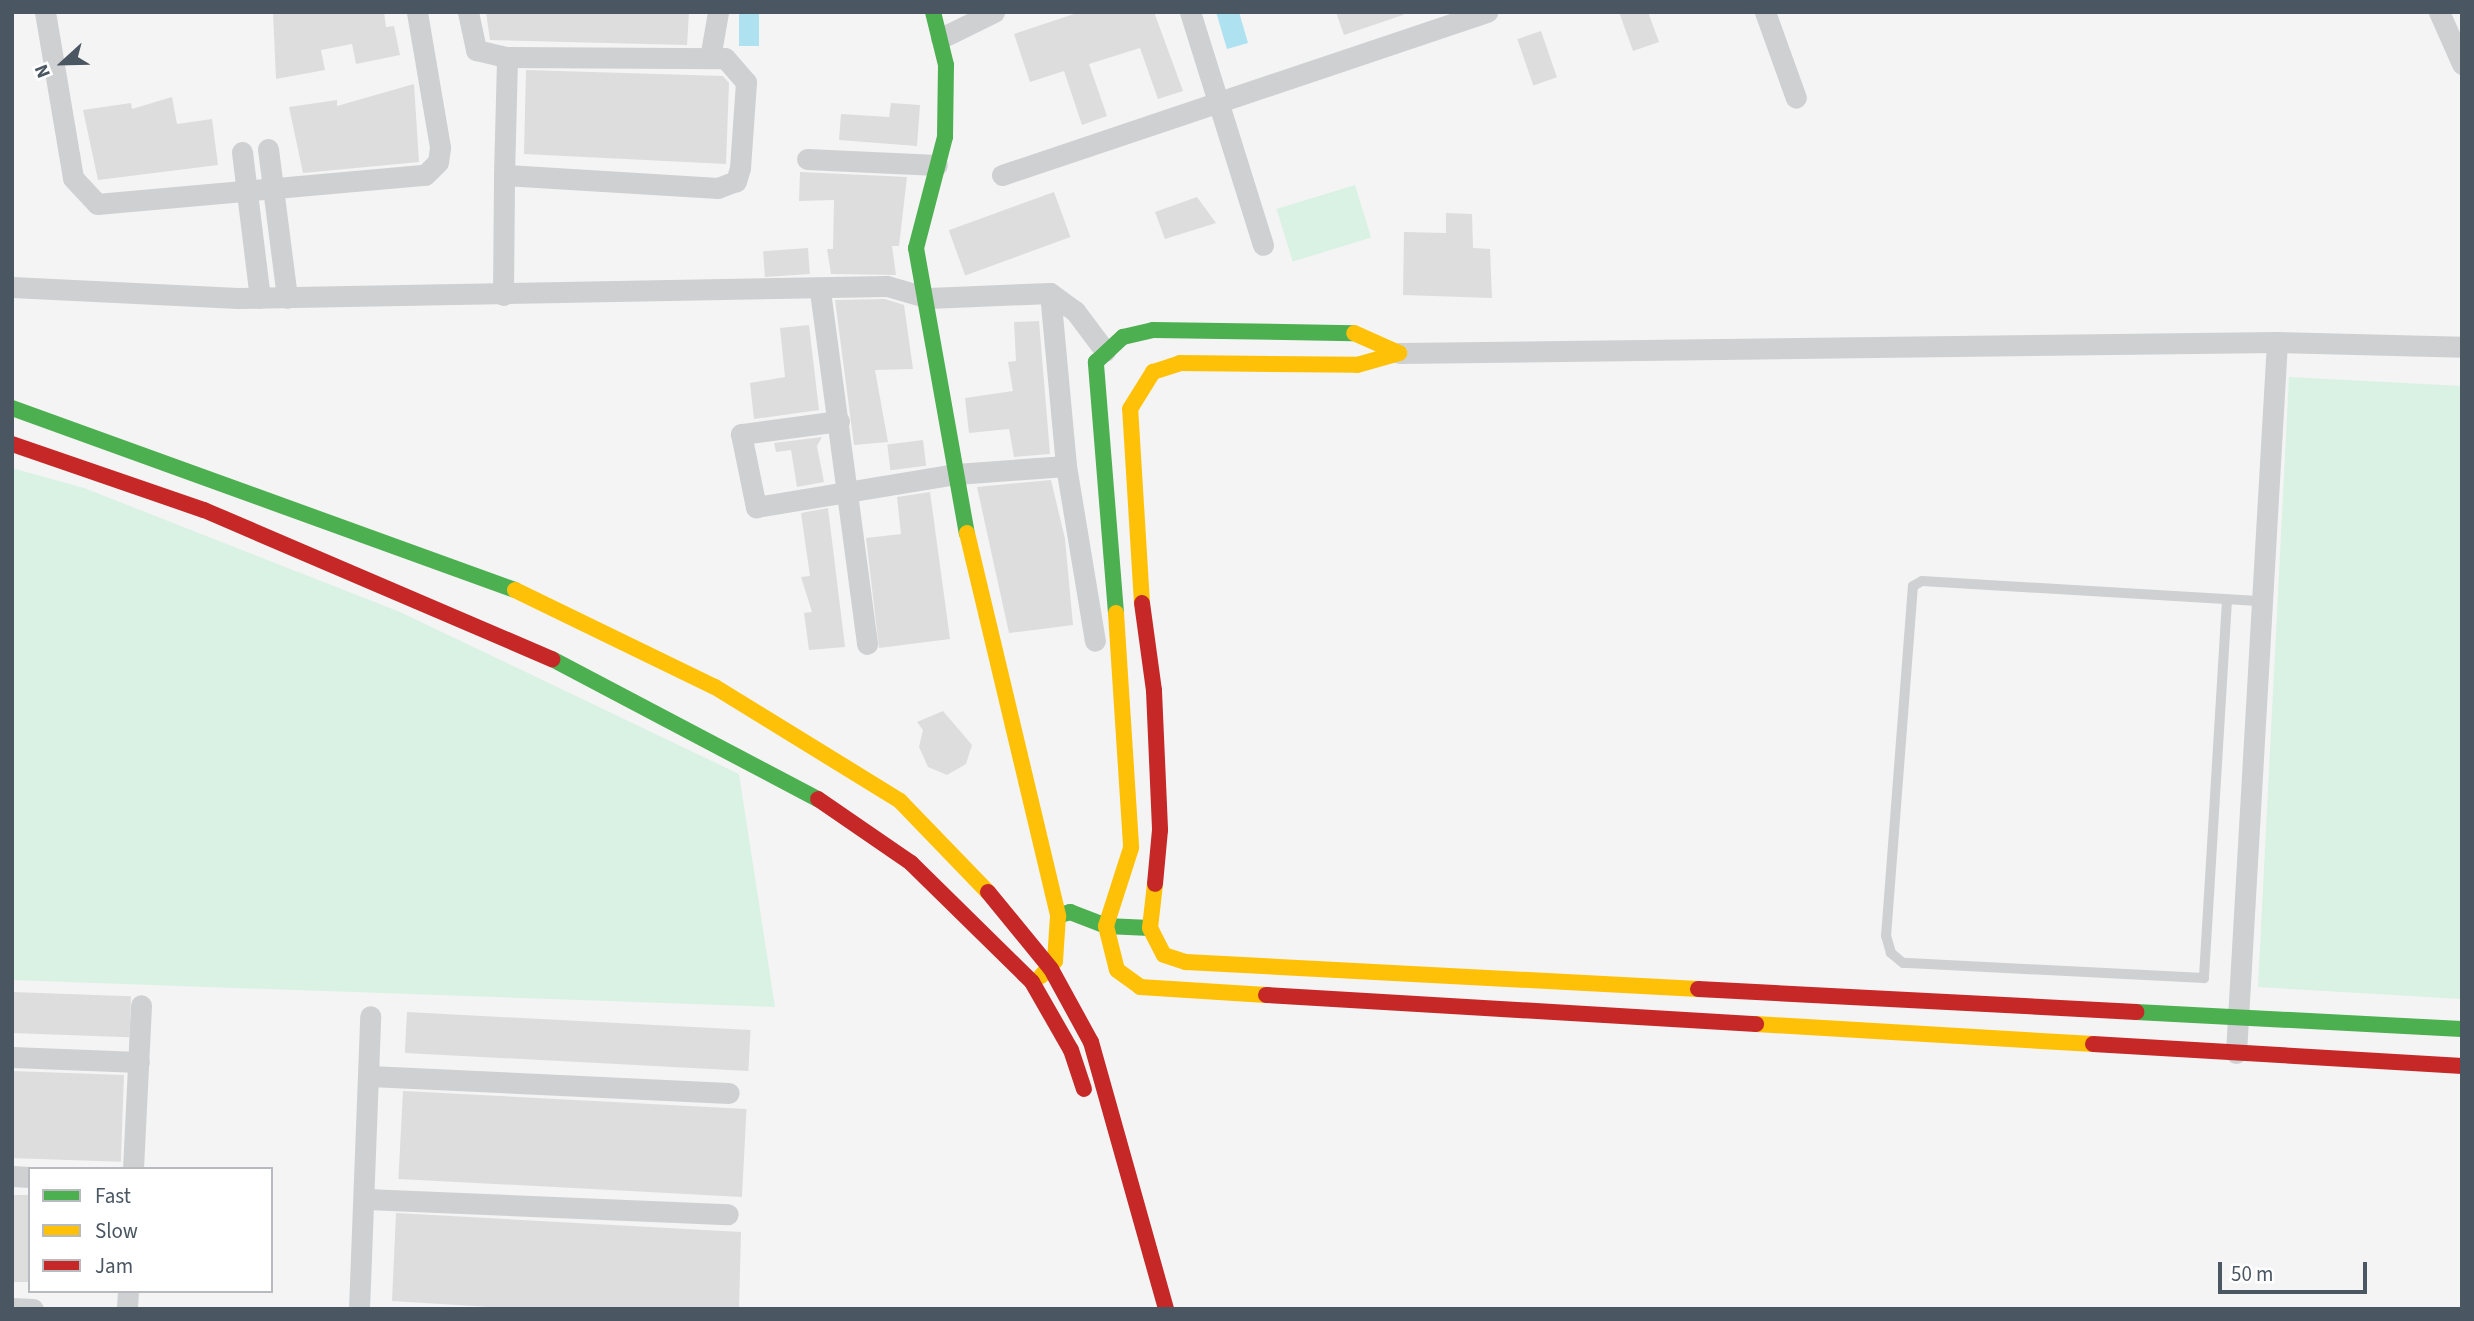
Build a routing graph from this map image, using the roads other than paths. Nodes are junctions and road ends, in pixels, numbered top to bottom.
1 (45, 12) edge
2 (417, 12) edge
3 (468, 12) edge
4 (718, 12) edge
5 (1190, 12) edge
6 (1487, 12) edge
7 (1765, 12) edge
8 (2439, 12) edge
9 (987, 15) edge
10 (938, 24) edge
11 (507, 57) junction
12 (710, 58) junction
13 (2462, 65) edge
14 (1796, 98) dead end
15 (1219, 104) junction
16 (268, 149) dead end
17 (242, 152) dead end
18 (807, 159) dead end
19 (937, 165) junction
20 (505, 175) junction
21 (1002, 175) dead end
22 (275, 191) junction
23 (248, 195) junction
24 (1263, 245) dead end
25 (12, 287) edge
26 (820, 291) junction
27 (1050, 293) junction
28 (503, 295) junction
29 (260, 298) junction
30 (287, 298) junction
31 (929, 299) junction
32 (2277, 342) junction
33 (2462, 347) edge
34 (1105, 351) junction
35 (1399, 354) junction
36 (12, 408) edge
37 (839, 421) junction
38 (12, 444) edge
39 (1066, 466) junction
40 (956, 474) junction
41 (849, 491) junction
42 (2227, 600) junction
43 (2262, 601) junction
44 (1095, 641) dead end
45 (867, 644) dead end
46 (1058, 916) junction
47 (1107, 926) junction
48 (1150, 928) junction
49 (1051, 969) junction
50 (1032, 982) junction
51 (141, 1005) dead end
52 (370, 1016) dead end
53 (2237, 1016) junction
54 (2462, 1028) edge
55 (2236, 1053) junction
56 (12, 1056) edge
57 (139, 1062) junction
58 (2462, 1066) edge
59 (370, 1076) junction
60 (729, 1093) dead end
61 (133, 1167) edge
62 (366, 1199) junction
63 (728, 1214) dead end
64 (12, 1308) edge
65 (33, 1309) edge
66 (359, 1309) edge
67 (1151, 1309) edge
68 (1166, 1309) edge

1 - 23 street
2 - 22 street
3 - 11 street
4 - 12 street
5 - 15 street
6 - 15 street
7 - 14 street
8 - 13 street
9 - 10 street
10 - 19 street
11 - 12 street
11 - 20 street
12 - 20 street
15 - 21 street
15 - 24 street
16 - 22 street
17 - 23 street
18 - 19 street
19 - 31 street
20 - 28 street
22 - 23 street
22 - 30 street
23 - 29 street
25 - 29 street
26 - 28 street
26 - 31 street
26 - 37 street
27 - 31 street
27 - 34 street
27 - 39 street
28 - 30 street
29 - 30 street
31 - 40 street
32 - 33 street
32 - 35 street
32 - 43 street
34 - 35 street
34 - 47 street
35 - 48 street
36 - 49 street
37 - 41 street
37 - 41 street
38 - 50 street
39 - 40 street
39 - 44 street
40 - 41 street
40 - 46 street
41 - 45 street
42 - 42 lane
42 - 43 lane
43 - 53 street
46 - 47 street
46 - 49 street
47 - 48 street
47 - 55 street
48 - 53 street
49 - 50 street
49 - 68 street
50 - 67 street
51 - 57 street
52 - 59 street
53 - 54 street
53 - 55 street
55 - 58 street
56 - 57 street
57 - 61 street
59 - 60 street
59 - 62 street
62 - 63 street
62 - 66 street
64 - 65 street

